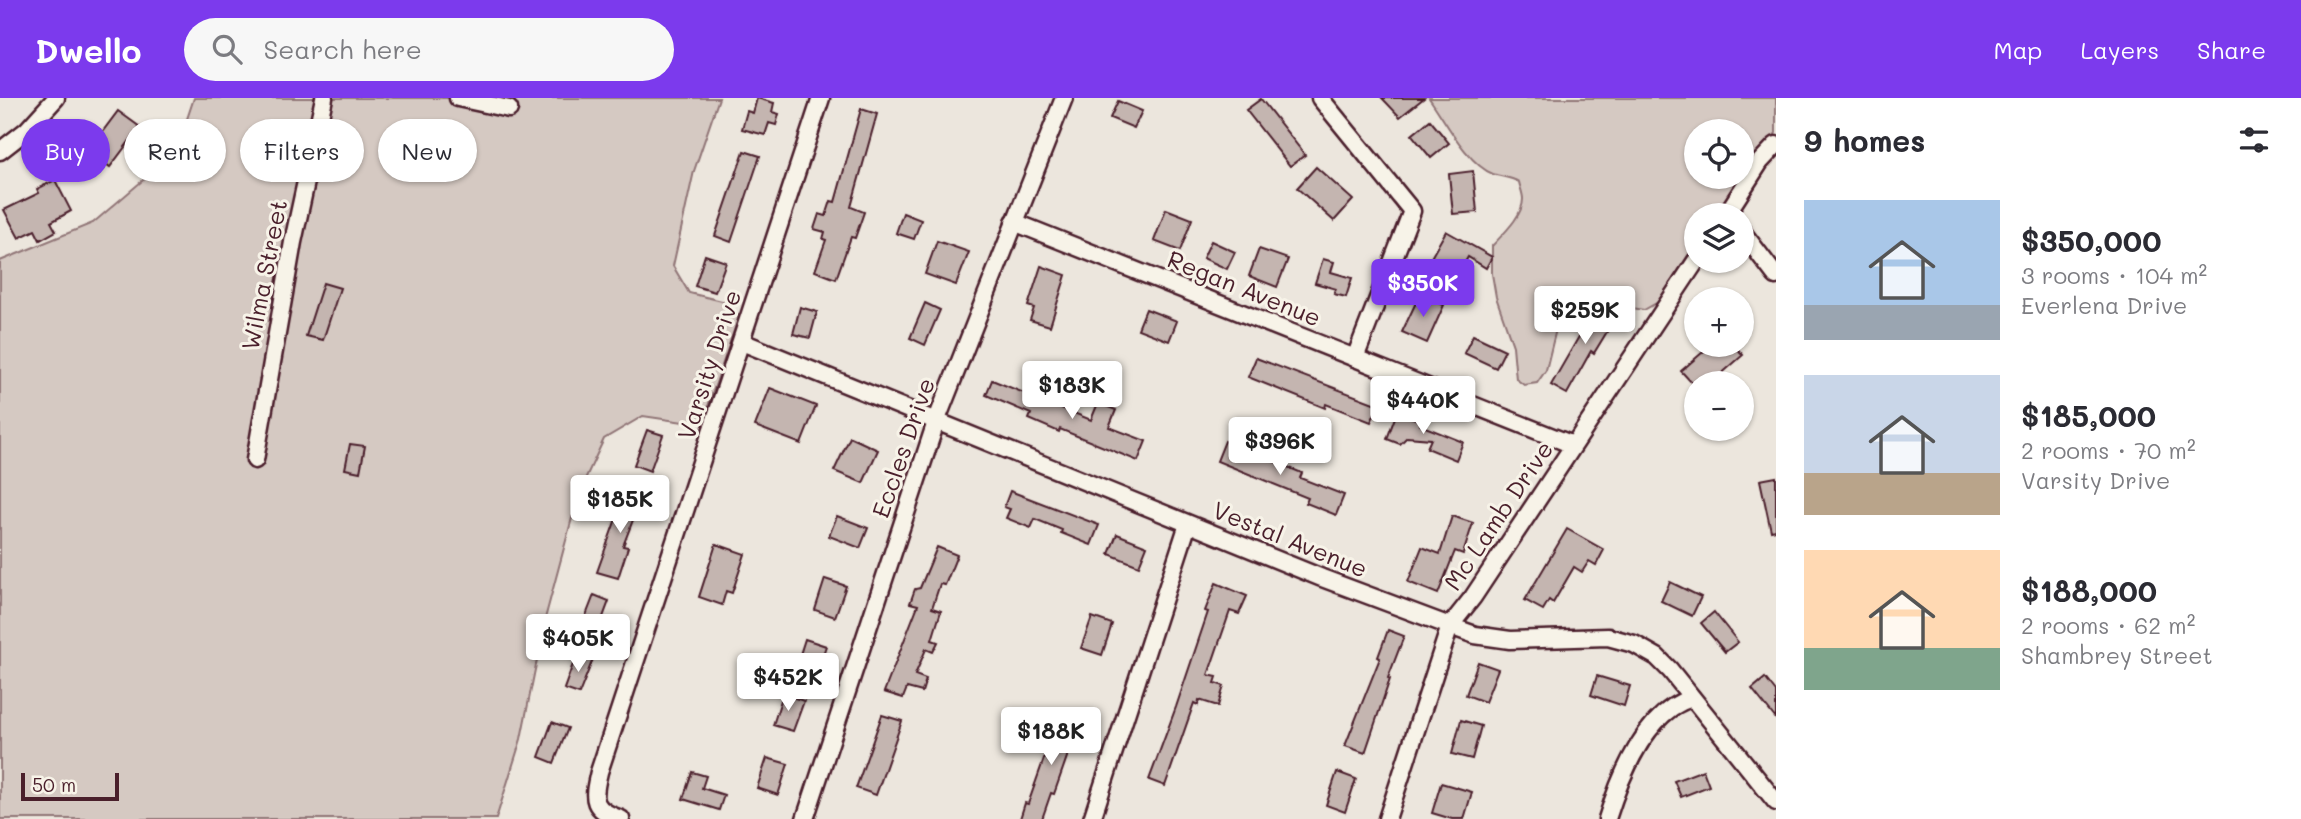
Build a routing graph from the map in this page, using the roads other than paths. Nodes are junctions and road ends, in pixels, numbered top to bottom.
1 (57, 98) edge
2 (324, 98) edge
3 (458, 98) edge
4 (821, 98) edge
5 (1064, 98) edge
6 (1320, 98) edge
7 (509, 109) dead end
8 (1776, 145) edge
9 (0, 151) edge
10 (1735, 203) edge
11 (1014, 222) junction
12 (1754, 247) edge
13 (1688, 273) edge
14 (1776, 276) edge
15 (742, 342) junction
16 (1355, 358) junction
17 (936, 422) junction
18 (1573, 445) junction
19 (255, 460) dead end
20 (1188, 524) junction
21 (1450, 626) junction
22 (1692, 698) junction
23 (1776, 802) edge
24 (621, 819) edge
25 (805, 819) edge
26 (1093, 819) edge
27 (1387, 819) edge
28 (1607, 819) edge

1 - 9 street
2 - 19 street, Wilma Street
3 - 7 street
4 - 15 street, Varsity Drive
5 - 11 street, Eccles Drive
6 - 16 street
8 - 10 street
11 - 16 street, Regan Avenue
11 - 17 street, Eccles Drive
12 - 14 street
13 - 18 street, Mc Lamb Drive
15 - 17 street, Vestal Avenue
15 - 24 street, Varsity Drive
16 - 18 street, Regan Avenue
17 - 20 street, Vestal Avenue
17 - 25 street, Eccles Drive
18 - 21 street, Mc Lamb Drive
20 - 21 street, Vestal Avenue
20 - 26 street
21 - 22 street, Vestal Avenue
21 - 27 street, Mc Lamb Drive
22 - 23 street, Vestal Avenue
22 - 28 street

